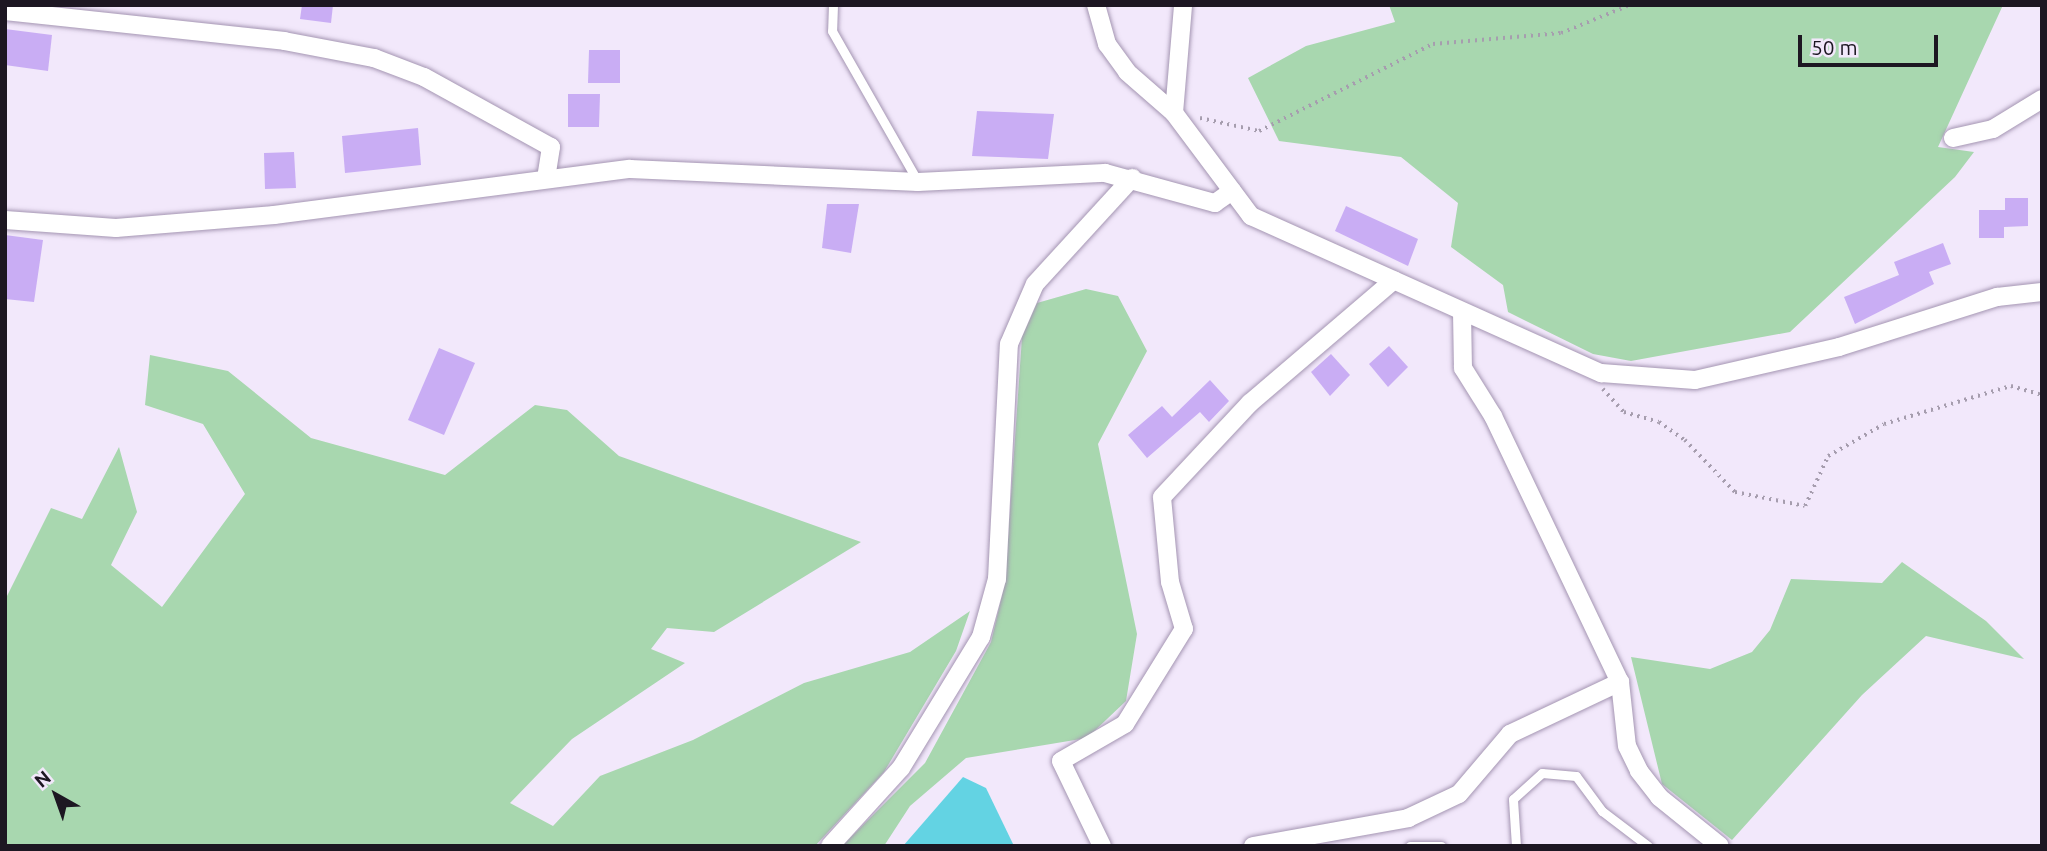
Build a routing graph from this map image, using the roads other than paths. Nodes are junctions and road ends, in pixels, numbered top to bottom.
1 (833, 5) edge
2 (1096, 5) edge
3 (1184, 5) edge
4 (5, 11) edge
5 (2042, 99) edge
6 (1174, 113) junction
7 (1953, 138) dead end
8 (546, 177) junction
9 (1132, 178) junction
10 (918, 182) junction
11 (1232, 191) junction
12 (5, 220) edge
13 (1394, 280) junction
14 (2042, 292) edge
15 (1462, 312) junction
16 (1620, 682) junction
17 (831, 846) edge
18 (1102, 846) edge
19 (1253, 846) edge
20 (1410, 846) edge
21 (1441, 846) edge
22 (1516, 846) edge
23 (1648, 846) edge
24 (1720, 846) edge

1 - 10 lane
2 - 6 street
3 - 6 street
4 - 8 street
5 - 7 street
6 - 11 street
8 - 10 street
8 - 12 street
9 - 10 street
9 - 11 street
9 - 17 street
11 - 13 street
13 - 15 street
13 - 18 street
14 - 15 street
15 - 16 street
16 - 19 street
16 - 24 street
20 - 21 lane
22 - 23 lane

